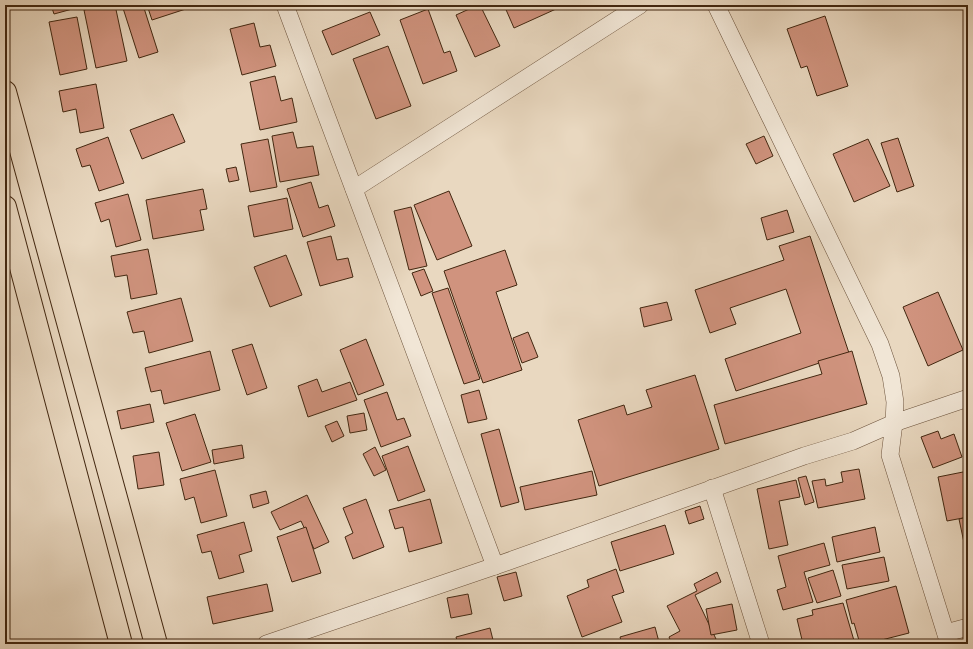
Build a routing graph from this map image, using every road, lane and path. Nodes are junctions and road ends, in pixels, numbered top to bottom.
1 (285, 5) edge
2 (640, 5) edge
3 (716, 5) edge
4 (5, 92) edge
5 (354, 189) junction
6 (5, 207) edge
7 (968, 398) edge
8 (894, 423) junction
9 (712, 488) junction
10 (495, 566) junction
11 (968, 627) edge
12 (948, 638) edge
13 (121, 644) edge
14 (156, 644) edge
15 (266, 644) edge
16 (761, 644) edge

1 - 5 street
2 - 5 street
3 - 8 street
4 - 14 main road
5 - 10 street
6 - 13 main road
7 - 8 street
8 - 9 street
8 - 12 street
9 - 10 street
9 - 16 street
10 - 15 street
11 - 12 street

